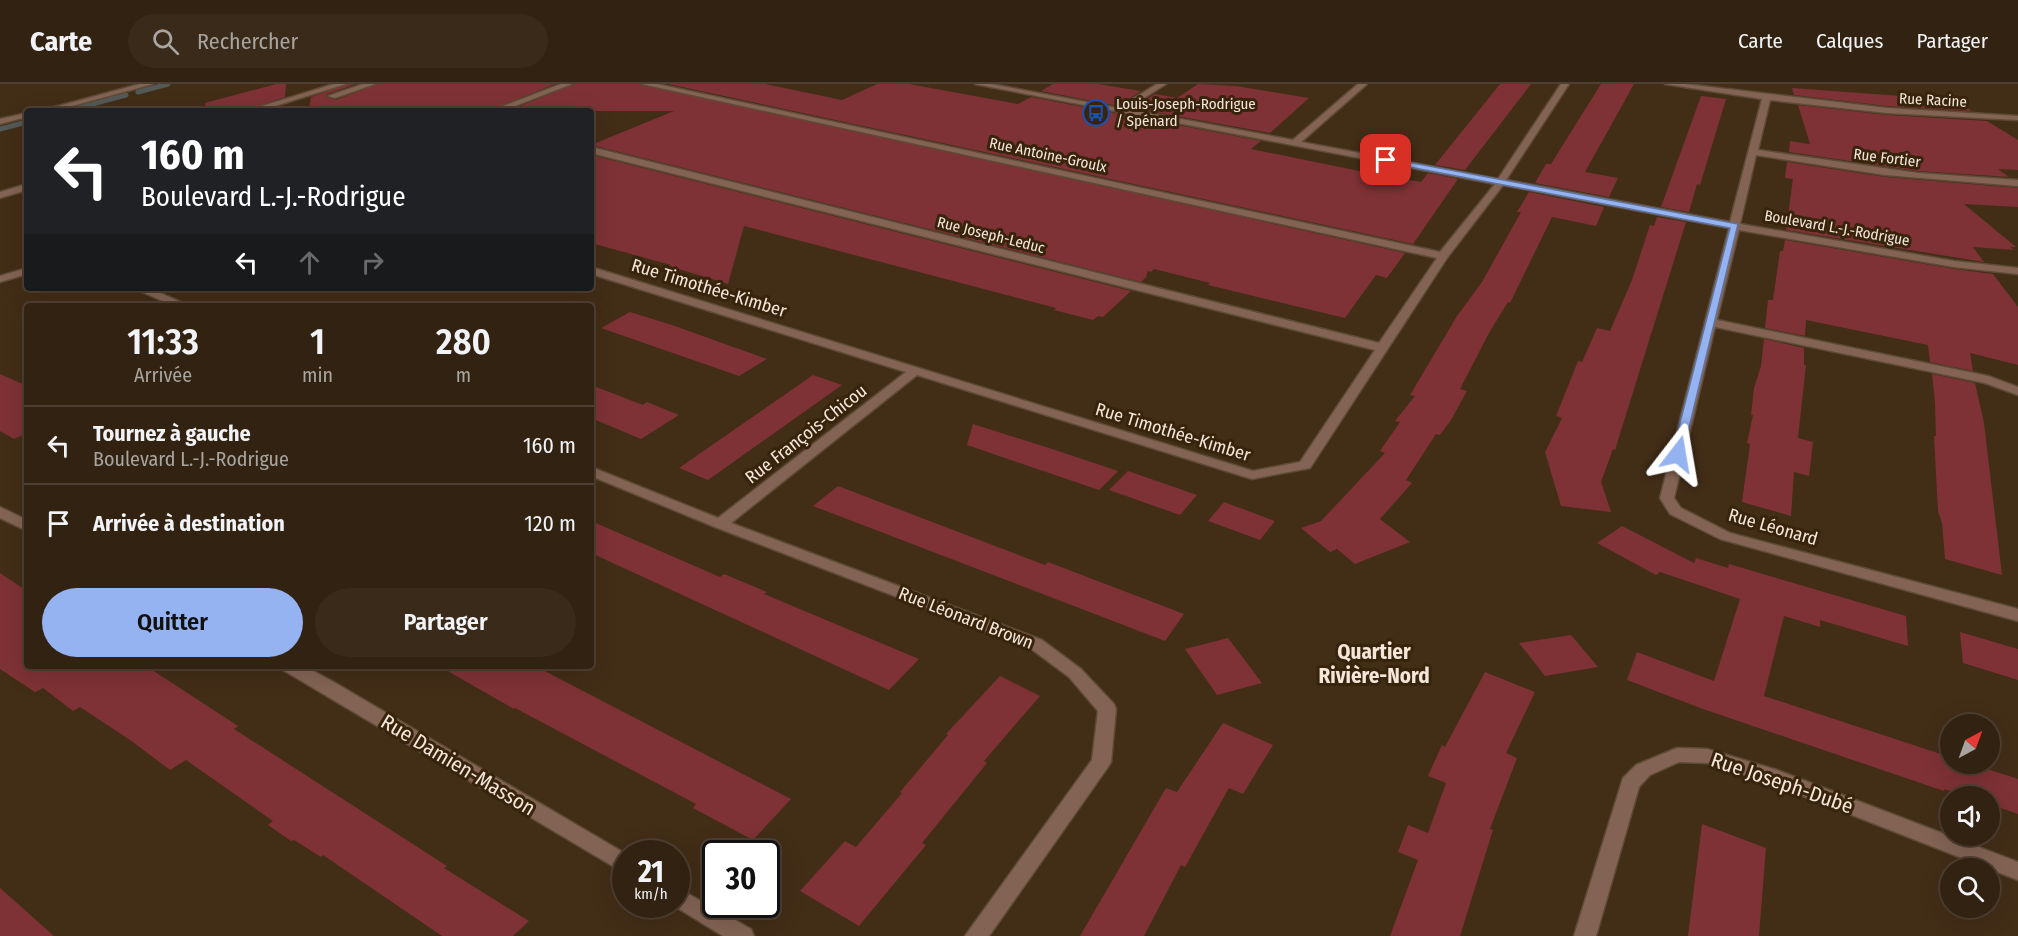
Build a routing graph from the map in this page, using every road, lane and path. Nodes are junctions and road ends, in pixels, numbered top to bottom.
1 (149, 84) edge
2 (342, 84) edge
3 (371, 84) edge
4 (568, 84) edge
5 (646, 84) edge
6 (979, 84) edge
7 (1162, 84) edge
8 (1363, 84) edge
9 (1565, 84) edge
10 (1669, 84) edge
11 (1766, 99) junction
12 (56, 108) edge
13 (260, 108) edge
14 (290, 108) edge
15 (502, 108) edge
16 (1120, 110) junction
17 (24, 116) edge
18 (2018, 118) edge
19 (0, 122) edge
20 (1295, 142) junction
21 (594, 151) edge
22 (1752, 152) junction
23 (24, 177) edge
24 (1500, 183) junction
25 (2018, 183) edge
26 (0, 184) edge
27 (24, 188) edge
28 (0, 195) edge
29 (1735, 226) junction
30 (1443, 256) junction
31 (594, 271) edge
32 (2018, 271) edge
33 (24, 273) edge
34 (0, 279) edge
35 (147, 291) edge
36 (177, 303) edge
37 (1712, 322) junction
38 (1383, 348) junction
39 (914, 372) junction
40 (2018, 391) edge
41 (594, 472) edge
42 (0, 512) edge
43 (24, 524) edge
44 (720, 524) junction
45 (2018, 615) edge
46 (295, 669) edge
47 (612, 857) edge
48 (2018, 872) edge
49 (690, 904) edge
50 (743, 936) edge
51 (976, 936) edge
52 (1585, 936) edge

1 - 12 street
2 - 13 street
3 - 14 street
4 - 15 street
5 - 30 street, Rue Antoine-Groulx
6 - 16 street, Boulevard L.-J.-Rodrigue
7 - 16 street
8 - 20 street
9 - 24 street, Rue Timothée-Kimber
10 - 11 street, Rue Racine
11 - 18 street, Rue Racine
11 - 22 street, Rue Léonard
16 - 20 street, Boulevard L.-J.-Rodrigue
17 - 19 street
20 - 24 street, Boulevard L.-J.-Rodrigue
21 - 38 street, Rue Joseph-Leduc
22 - 25 street, Rue Fortier
22 - 29 street, Rue Léonard
23 - 26 street
24 - 29 street, Boulevard L.-J.-Rodrigue
24 - 30 street, Rue Timothée-Kimber
27 - 28 street
29 - 32 street, Boulevard L.-J.-Rodrigue
29 - 37 street, Rue Léonard
30 - 38 street, Rue Timothée-Kimber
31 - 39 street, Rue Timothée-Kimber
33 - 34 street
35 - 36 street
37 - 40 street
37 - 45 street, Rue Léonard
38 - 39 street, Rue Timothée-Kimber
39 - 44 street, Rue François-Chicou
41 - 44 street, Rue Léonard Brown
42 - 43 street
44 - 51 street, Rue Léonard Brown
46 - 47 street, Rue Damien-Masson
48 - 52 street, Rue Joseph-Dubé
49 - 50 street

